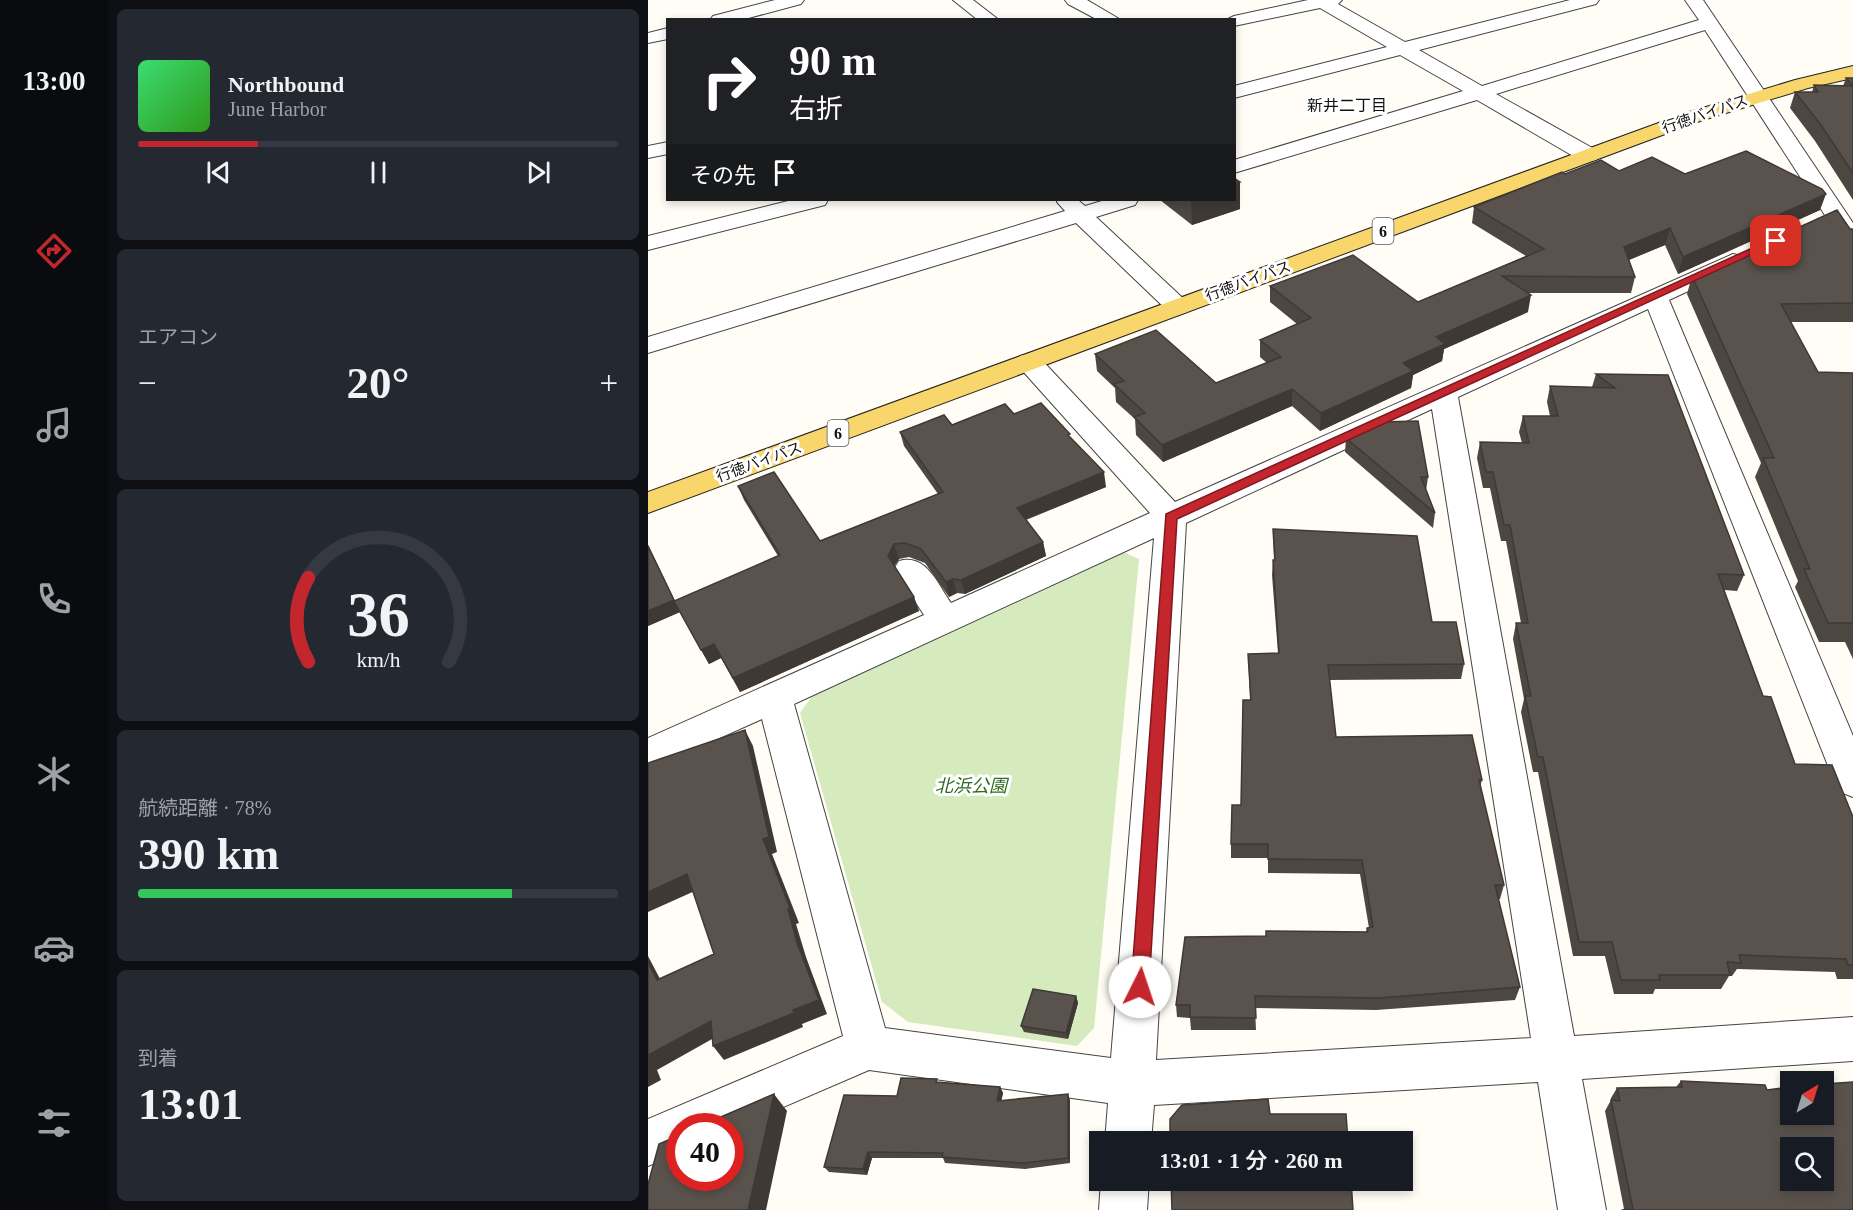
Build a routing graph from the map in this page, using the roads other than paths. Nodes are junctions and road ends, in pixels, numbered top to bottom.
1 (795, 0) edge
2 (962, 0) edge
3 (1074, 0) edge
4 (1590, 0) edge
5 (1694, 0) edge
6 (1325, 1) edge
7 (723, 13) edge
8 (987, 18) edge
9 (1108, 18) edge
10 (1236, 21) edge
11 (1709, 23) junction
12 (666, 34) edge
13 (648, 39) edge
14 (1405, 48) junction
15 (1853, 72) edge
16 (1236, 91) edge
17 (1480, 92) junction
18 (1757, 97) junction
19 (666, 148) edge
20 (648, 152) edge
21 (1588, 155) junction
22 (1236, 166) edge
23 (813, 201) edge
24 (1119, 201) edge
25 (1073, 207) edge
26 (1853, 240) edge
27 (648, 243) edge
28 (1761, 248) edge
29 (1655, 296) junction
30 (1178, 307) junction
31 (648, 345) edge
32 (1029, 362) junction
33 (1443, 393) junction
34 (648, 503) edge
35 (1171, 517) junction
36 (910, 570) dead end
37 (945, 621) junction
38 (774, 698) junction
39 (648, 755) edge
40 (1853, 782) edge
41 (1853, 1039) edge
42 (868, 1048) junction
43 (1557, 1059) junction
44 (1133, 1084) junction
45 (716, 1113) edge
46 (1129, 1131) edge
47 (666, 1136) edge
48 (648, 1143) edge
49 (1124, 1191) edge
50 (1123, 1210) edge
51 (1582, 1210) edge

1 - 7 street
2 - 8 street
3 - 9 street
4 - 14 street
5 - 11 street
6 - 10 street
6 - 14 street
11 - 17 street
11 - 18 street
12 - 13 street
14 - 16 street
14 - 17 street
15 - 18 main road, 行徳バイパス / 6
17 - 21 street
17 - 22 street
18 - 21 main road, 行徳バイパス / 6
18 - 26 street
19 - 20 street
21 - 30 main road, 行徳バイパス / 6
23 - 27 street
24 - 25 street
25 - 30 street
25 - 31 street
28 - 29 street
29 - 33 street
29 - 40 street
30 - 32 main road, 行徳バイパス / 6
32 - 34 main road, 行徳バイパス / 6
32 - 35 street
33 - 35 street
33 - 43 street
35 - 37 street
35 - 44 street
36 - 37 street
37 - 38 street
38 - 39 street
38 - 42 street
41 - 43 street
42 - 44 street
42 - 45 street
43 - 44 street
43 - 51 street
44 - 46 street
47 - 48 street
49 - 50 street

